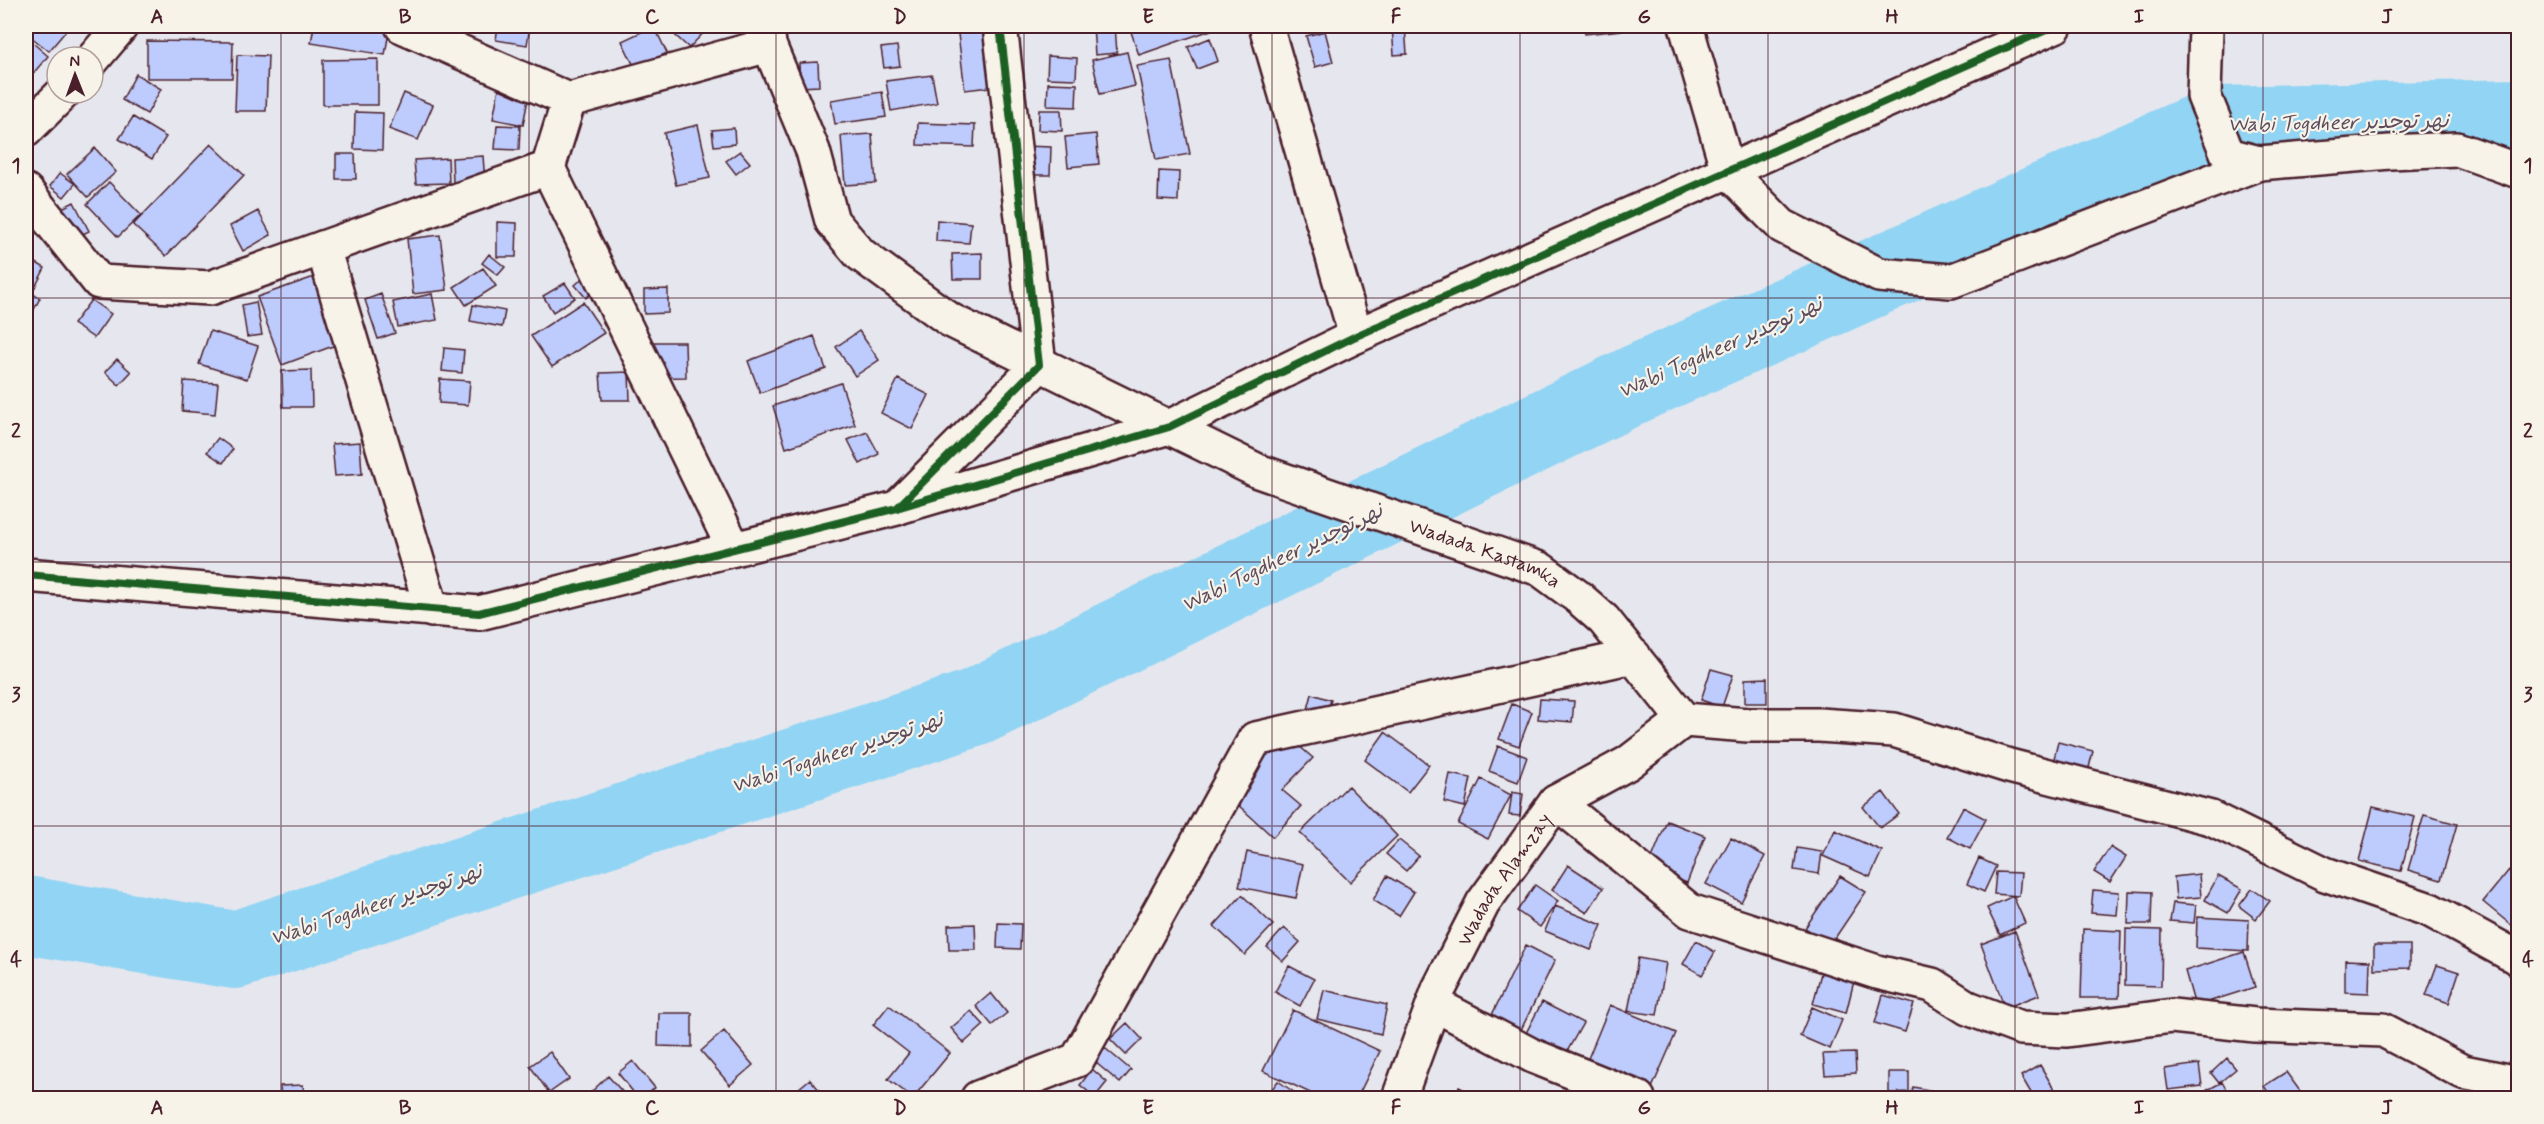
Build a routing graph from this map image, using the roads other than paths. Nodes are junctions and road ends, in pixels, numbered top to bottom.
1 (121, 26) edge
2 (402, 26) edge
3 (1000, 26) edge
4 (1266, 26) edge
5 (1686, 26) edge
6 (2206, 26) edge
7 (2037, 29) edge
8 (768, 35) edge
9 (104, 45) edge
10 (569, 100) junction
11 (51, 105) edge
12 (26, 130) edge
13 (2259, 164) junction
14 (548, 168) junction
15 (1728, 171) junction
16 (2518, 171) edge
17 (26, 191) edge
18 (323, 248) junction
19 (1356, 336) junction
20 (1040, 365) junction
21 (1169, 427) junction
22 (897, 508) junction
23 (734, 549) junction
24 (26, 575) edge
25 (432, 610) junction
26 (1634, 656) junction
27 (1684, 720) junction
28 (1556, 802) junction
29 (2518, 958) edge
30 (1434, 1004) junction
31 (2518, 1083) edge
32 (978, 1098) edge
33 (1399, 1098) edge
34 (1638, 1098) edge

1 - 9 street
2 - 10 street
3 - 20 street
4 - 19 street
5 - 15 street
6 - 13 street
7 - 15 street
8 - 10 street
8 - 20 street, Wadada Kastamka
10 - 14 street
11 - 12 street
13 - 15 street
13 - 16 street
14 - 18 street
14 - 23 street
15 - 19 street
17 - 18 street
18 - 25 street
19 - 21 street
20 - 21 street, Wadada Kastamka
20 - 22 street
21 - 22 street
21 - 26 street, Wadada Kastamka
22 - 23 street
23 - 25 street
24 - 25 street
26 - 27 street, Wadada Kastamka
26 - 32 street
27 - 28 street, Wadada Alamzay
27 - 29 street
28 - 30 street, Wadada Alamzay
28 - 31 street
30 - 33 street, Wadada Alamzay
30 - 34 street

